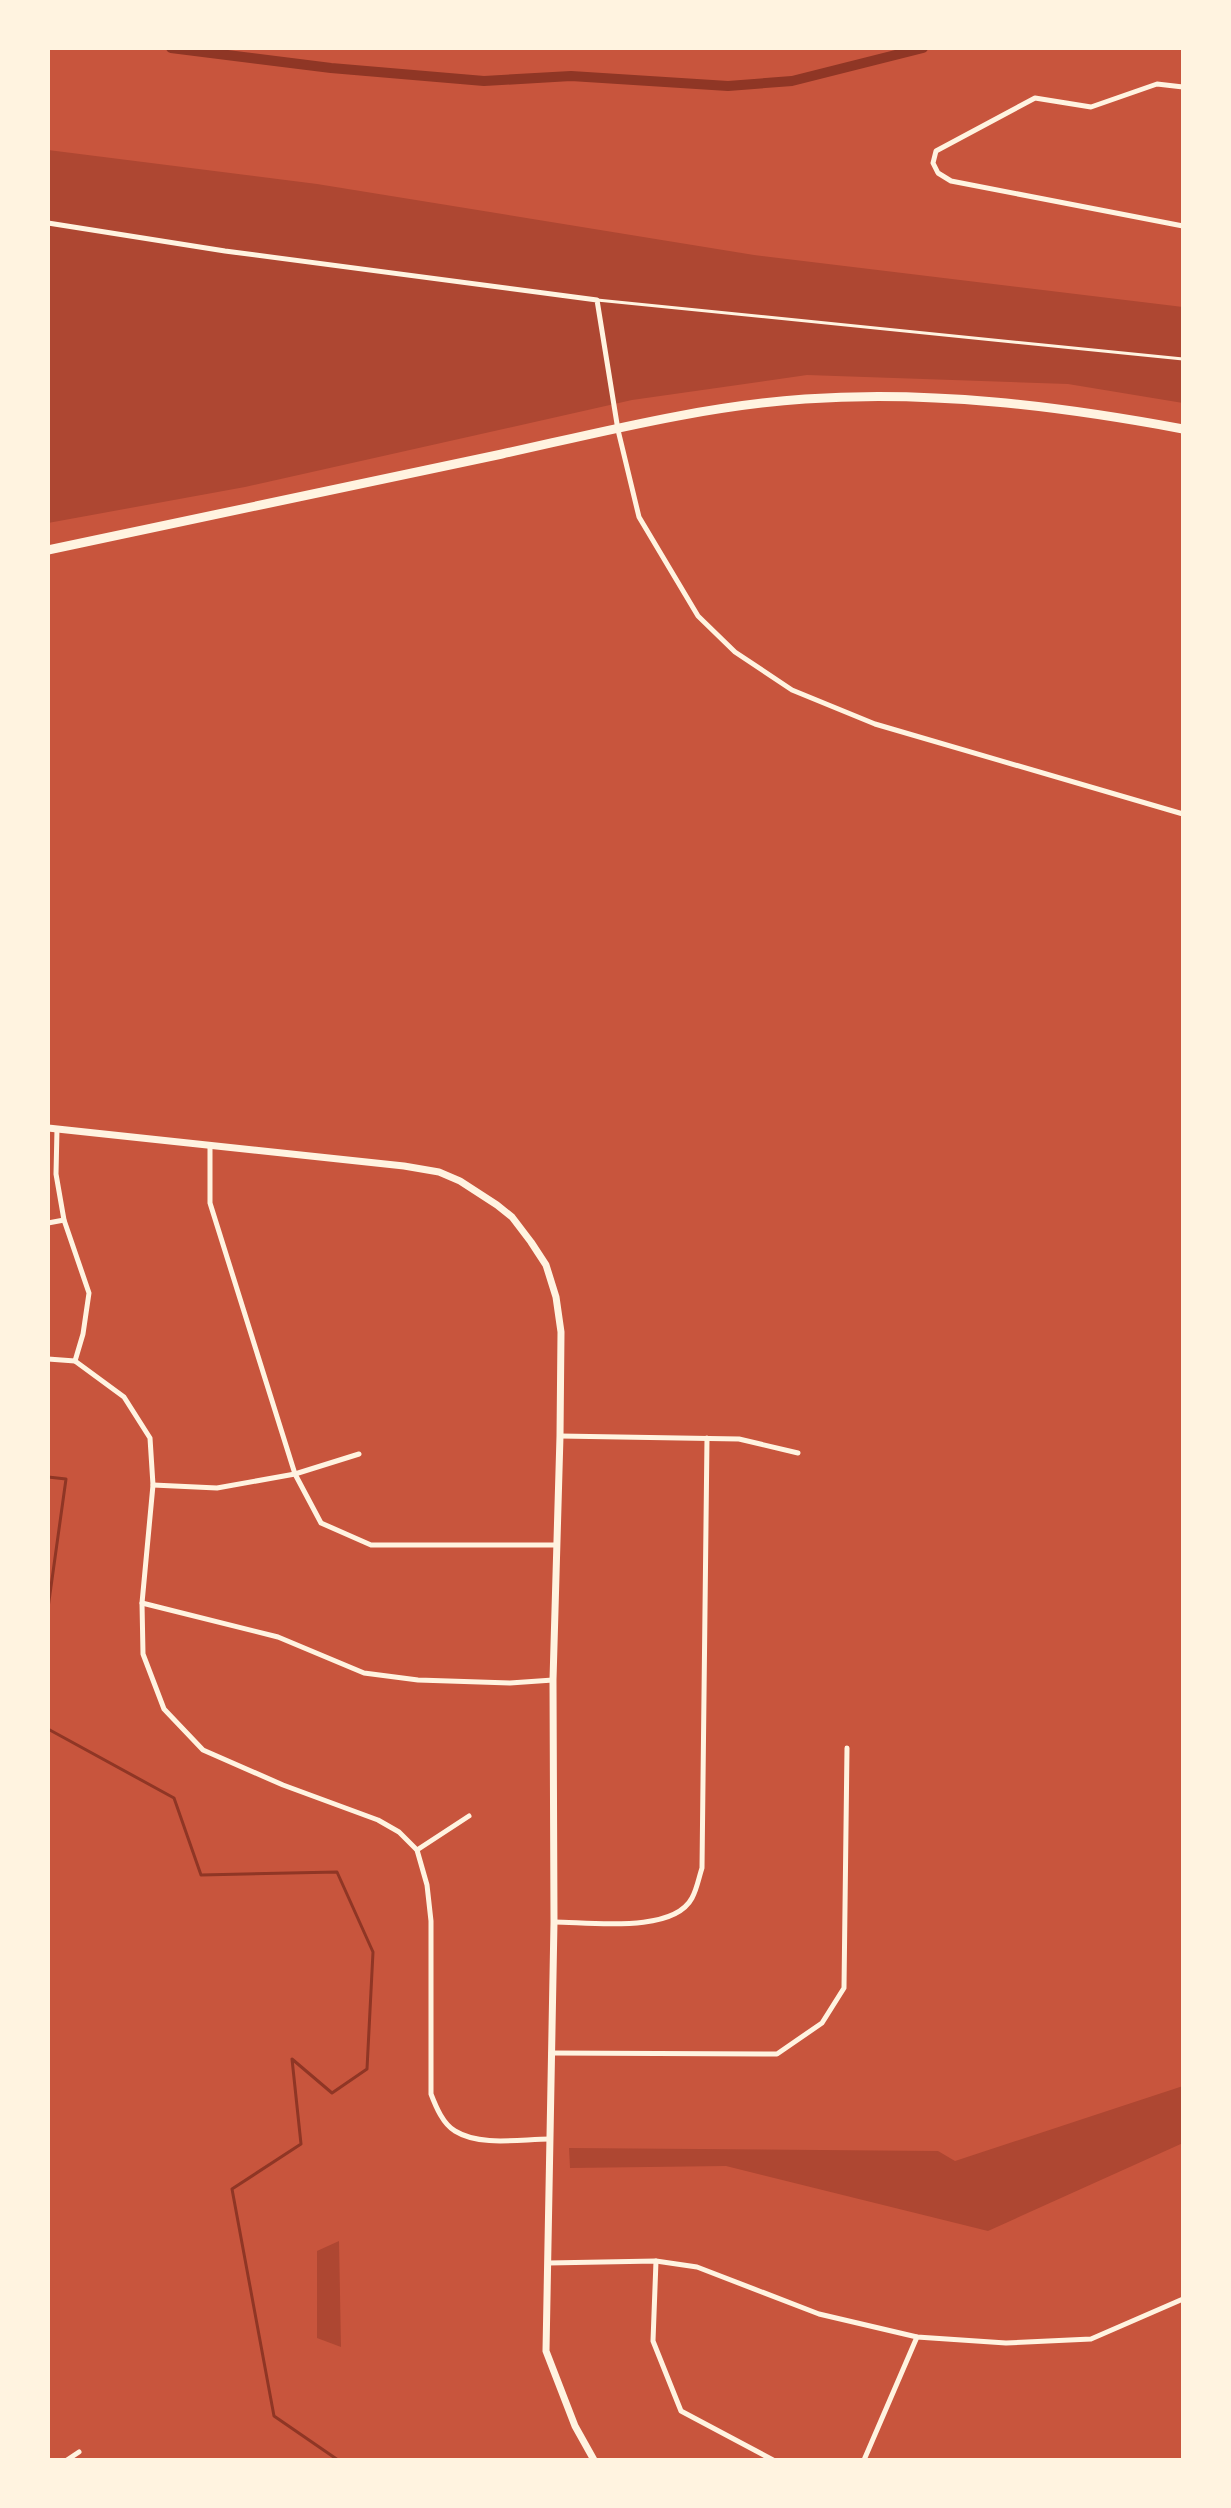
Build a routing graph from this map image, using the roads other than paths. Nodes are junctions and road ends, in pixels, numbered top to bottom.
1 (1183, 87) edge
2 (48, 223) edge
3 (1183, 226) edge
4 (597, 300) junction
5 (1183, 359) edge
6 (1183, 429) edge
7 (618, 430) junction
8 (48, 550) edge
9 (1183, 814) edge
10 (52, 1129) edge
11 (210, 1146) junction
12 (64, 1220) junction
13 (48, 1223) edge
14 (48, 1359) edge
15 (75, 1361) junction
16 (560, 1436) junction
17 (707, 1438) junction
18 (798, 1453) dead end
19 (359, 1454) dead end
20 (295, 1474) junction
21 (153, 1485) junction
22 (557, 1545) junction
23 (142, 1603) junction
24 (553, 1680) junction
25 (847, 1748) dead end
26 (469, 1816) dead end
27 (417, 1850) junction
28 (554, 1922) junction
29 (551, 2053) junction
30 (550, 2139) junction
31 (656, 2261) junction
32 (548, 2263) junction
33 (1183, 2299) edge
34 (917, 2337) junction
35 (79, 2452) dead end
36 (67, 2460) edge
37 (594, 2460) edge
38 (773, 2460) edge
39 (864, 2460) edge

1 - 3 street
2 - 4 street
4 - 5 lane
4 - 7 street
6 - 7 highway
7 - 8 highway
7 - 9 street
10 - 11 street
10 - 12 street
11 - 16 street
11 - 20 street
12 - 13 street
12 - 15 street
14 - 15 street
15 - 21 street
16 - 17 street
16 - 22 street
17 - 18 street
17 - 28 street
19 - 20 street
20 - 21 street
20 - 22 street
21 - 23 street
22 - 24 street
23 - 24 street
23 - 27 street
24 - 28 street
25 - 29 street
26 - 27 street
27 - 30 street
28 - 29 street
29 - 30 street
30 - 32 street
31 - 32 street
31 - 34 street
31 - 38 street
32 - 37 street
33 - 34 street
34 - 39 street
35 - 36 street

